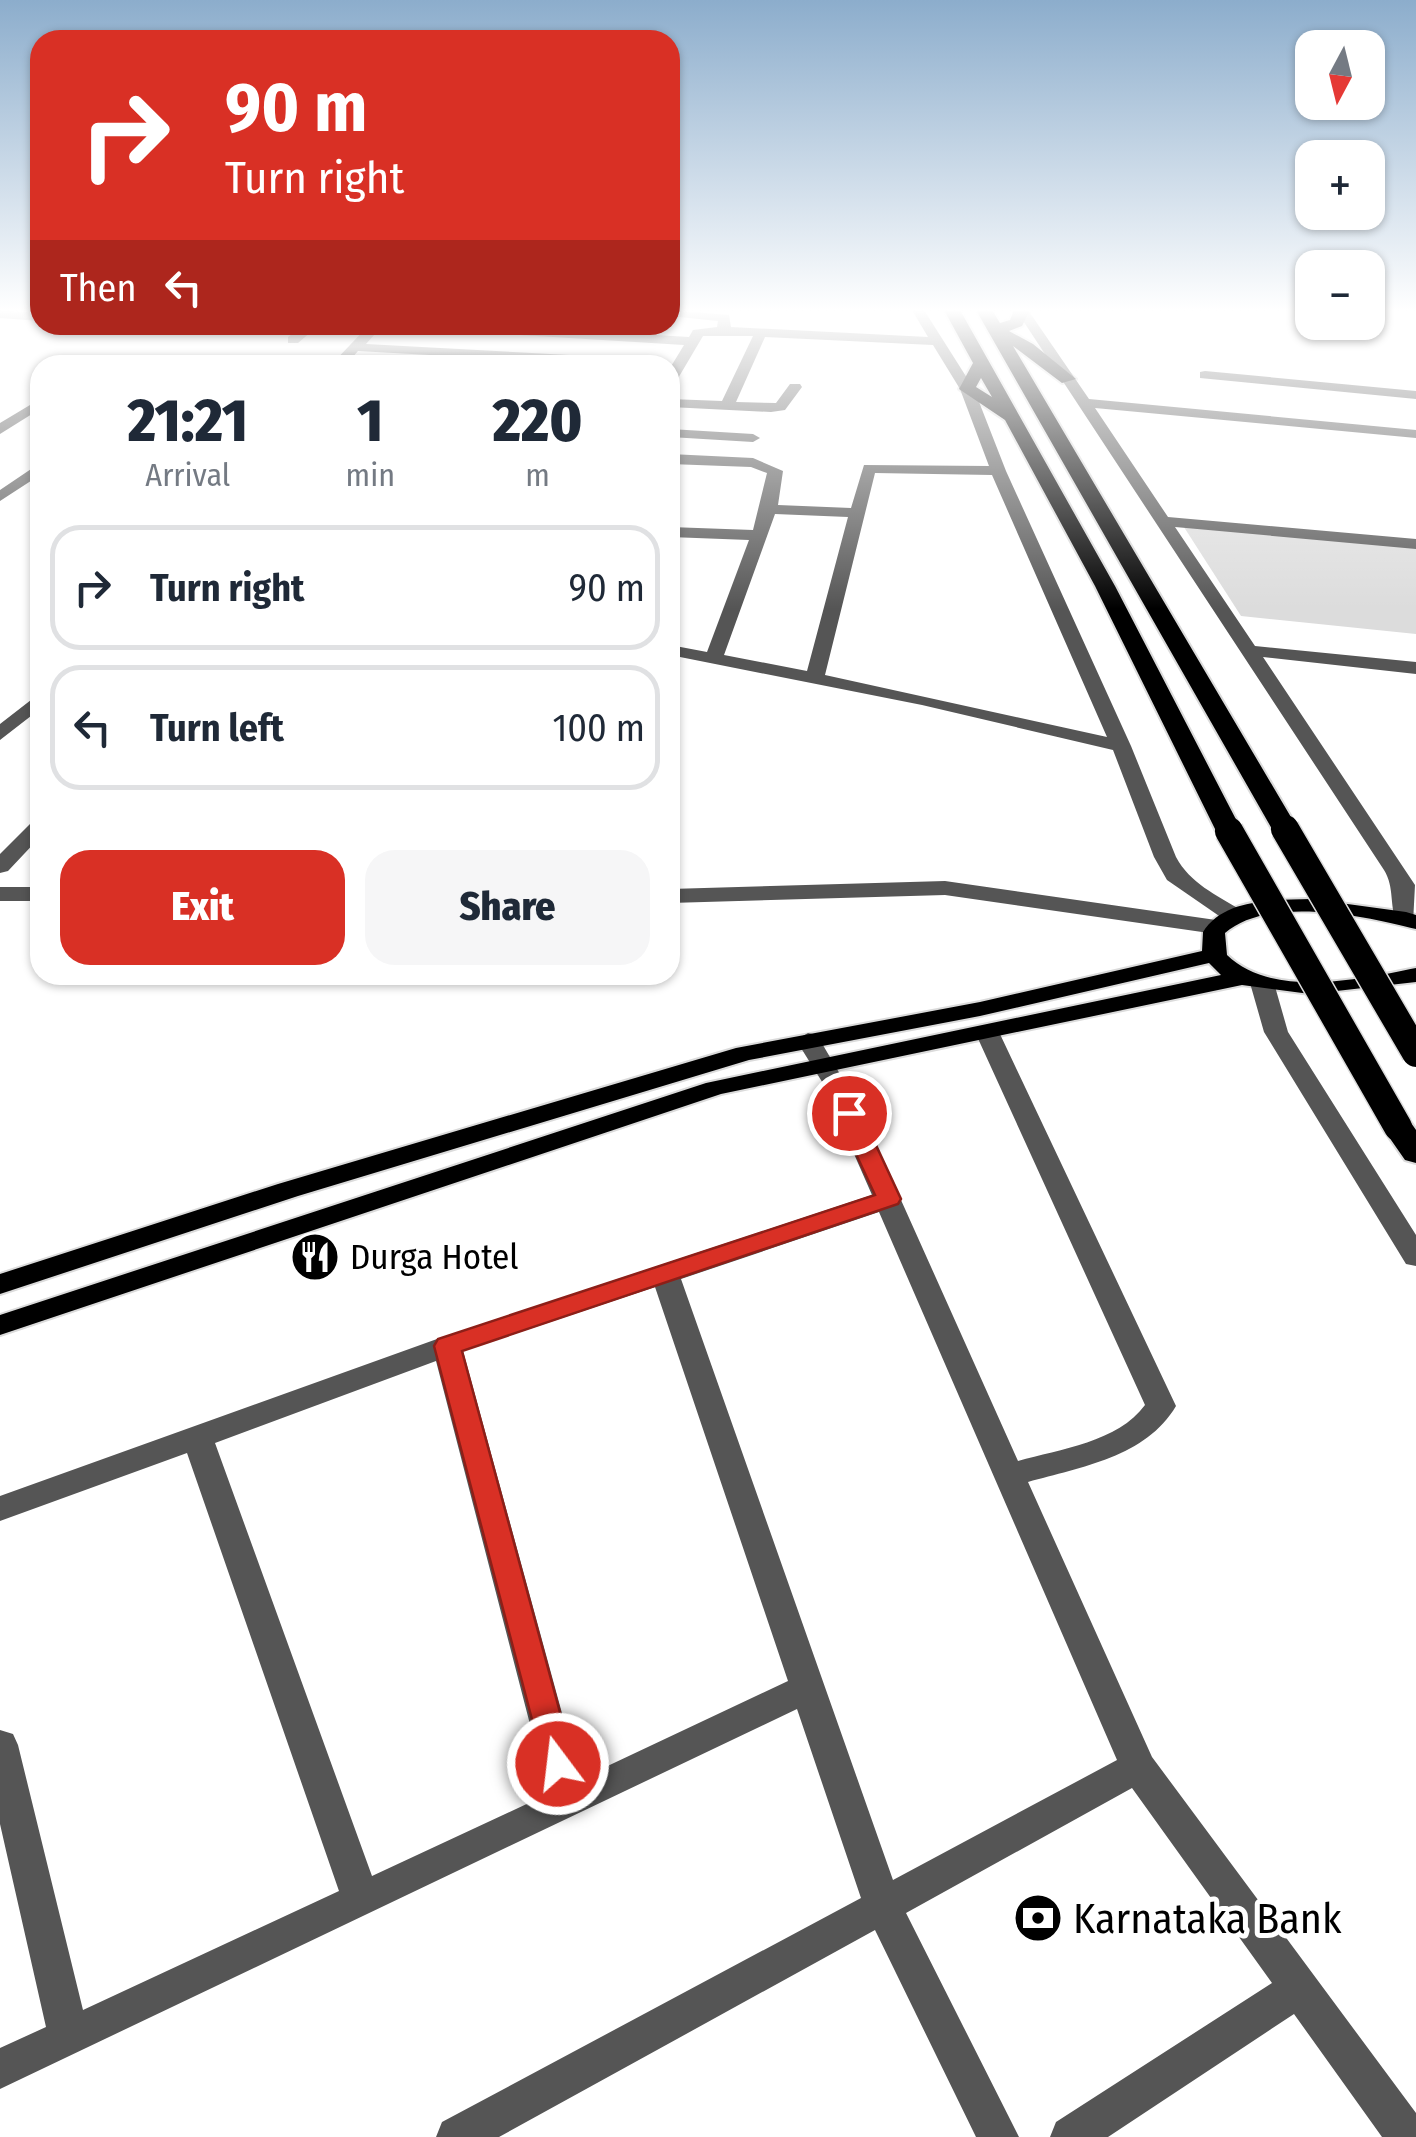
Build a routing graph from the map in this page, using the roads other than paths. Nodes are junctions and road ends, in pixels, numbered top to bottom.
1 (29, 410) edge
2 (975, 410) edge
3 (1001, 410) edge
4 (1009, 410) edge
5 (1042, 410) edge
6 (1088, 410) edge
7 (1155, 410) edge
8 (1014, 418) junction
9 (2, 427) edge
10 (680, 433) edge
11 (1416, 434) edge
12 (753, 438) dead end
13 (680, 459) edge
14 (998, 471) junction
15 (30, 475) edge
16 (1, 497) edge
17 (769, 509) junction
18 (855, 514) junction
19 (1163, 521) junction
20 (680, 532) edge
21 (760, 535) junction
22 (1416, 544) edge
23 (1245, 650) junction
24 (680, 652) edge
25 (713, 659) junction
26 (1416, 668) edge
27 (815, 678) junction
28 (30, 707) edge
29 (0, 734) edge
30 (1120, 746) junction
31 (30, 835) edge
32 (0, 866) edge
33 (0, 894) edge
34 (30, 894) edge
35 (680, 896) edge
36 (1411, 920) edge
37 (1225, 921) junction
38 (1215, 955) junction
39 (1416, 975) edge
40 (1252, 980) junction
41 (987, 1032) junction
42 (816, 1052) junction
43 (1416, 1053) edge
44 (550, 1110) junction
45 (569, 1134) junction
46 (1407, 1140) edge
47 (889, 1199) junction
48 (1416, 1257) edge
49 (664, 1274) junction
50 (0, 1284) edge
51 (0, 1325) edge
52 (447, 1346) junction
53 (197, 1438) junction
54 (1010, 1475) junction
55 (0, 1509) edge
56 (808, 1688) junction
57 (0, 1745) edge
58 (1138, 1766) junction
59 (568, 1802) junction
60 (361, 1900) junction
61 (884, 1906) junction
62 (1298, 1990) junction
63 (69, 2037) junction
64 (0, 2069) edge
65 (457, 2137) edge
66 (998, 2137) edge
67 (1072, 2137) edge
68 (1408, 2137) edge

1 - 9 street
2 - 14 street
3 - 8 highway
4 - 8 highway
5 - 43 highway, bridge
6 - 19 street
7 - 11 street
8 - 46 highway, bridge
10 - 12 street
13 - 17 street
14 - 18 street
14 - 30 street
15 - 16 street
17 - 18 street
17 - 21 street
18 - 27 street
19 - 22 street
19 - 23 street
20 - 21 street
21 - 25 street
23 - 26 street
23 - 36 street
24 - 25 street
25 - 27 street
27 - 30 street
28 - 29 street
30 - 37 street
31 - 32 street
33 - 34 street
35 - 37 street
36 - 37 main road
37 - 38 main road
38 - 40 main road
38 - 42 main road
39 - 40 main road
40 - 41 main road
40 - 48 street
41 - 42 main road
41 - 54 street
42 - 44 main road
42 - 45 main road
42 - 47 street
44 - 45 main road
44 - 50 main road
45 - 51 main road
47 - 49 street
47 - 54 street
49 - 52 street
49 - 56 street
52 - 53 street
52 - 59 street
53 - 55 street
53 - 60 street
54 - 58 street
56 - 59 street
56 - 61 street
57 - 63 street
58 - 61 street
58 - 62 street
59 - 60 street
60 - 63 street
61 - 65 street
61 - 66 street
62 - 67 street
62 - 68 street
63 - 64 street

